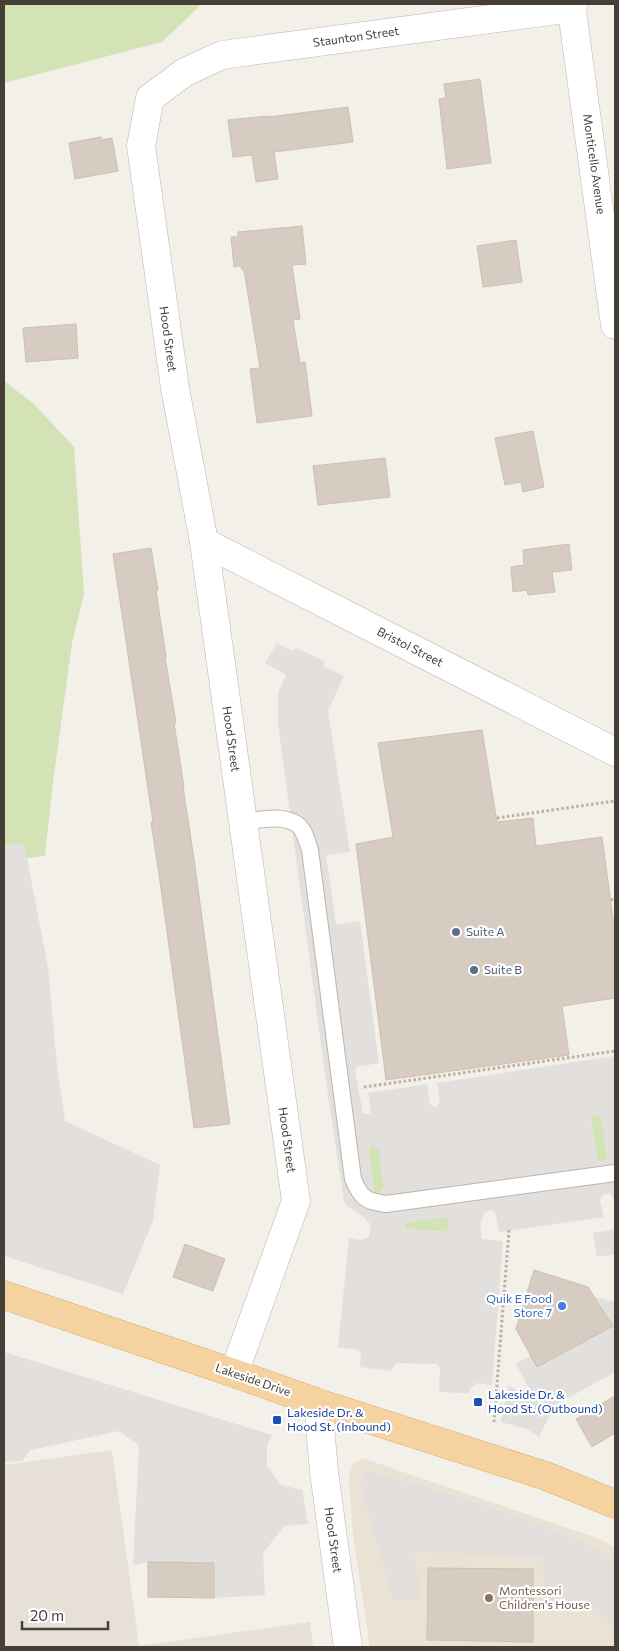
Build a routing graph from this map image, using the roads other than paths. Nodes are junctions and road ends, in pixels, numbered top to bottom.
1 (572, 6) edge
2 (150, 98) joint
3 (615, 325) edge
4 (204, 542) junction
5 (615, 752) edge
6 (243, 822) junction
7 (615, 1173) edge
8 (4, 1296) edge
9 (234, 1373) junction
10 (318, 1403) junction
11 (615, 1504) edge
12 (348, 1647) edge

1 - 2 street, Staunton Street
1 - 3 street, Monticello Avenue
2 - 4 street, Hood Street
4 - 5 street, Bristol Street
4 - 6 street, Hood Street
6 - 7 lane
6 - 9 street, Hood Street
8 - 9 main road, Lakeside Drive
9 - 10 main road, Lakeside Drive
10 - 11 main road, Lakeside Drive
10 - 12 street, Hood Street

